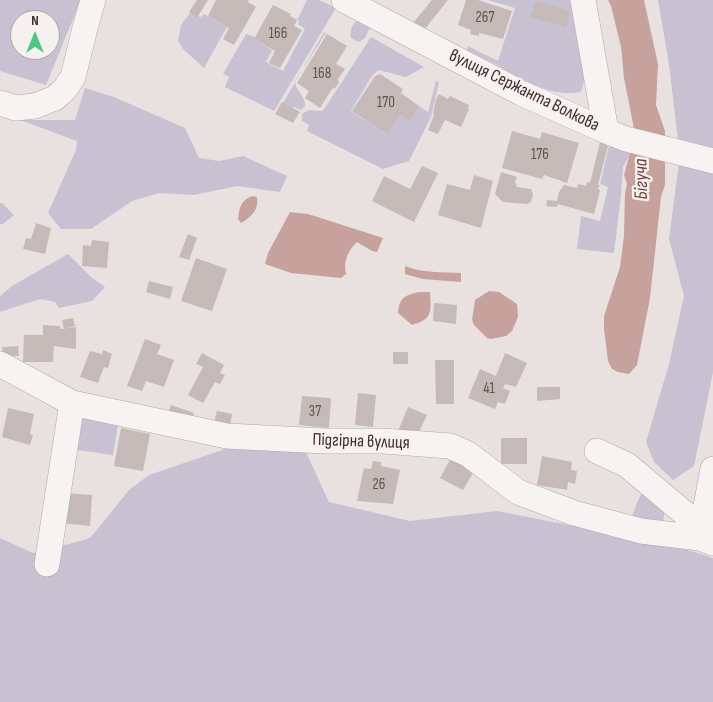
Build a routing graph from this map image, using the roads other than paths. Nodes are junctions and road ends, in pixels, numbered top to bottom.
1 (93, 0) edge
2 (344, 0) edge
3 (583, 0) edge
4 (0, 103) edge
5 (616, 135) junction
6 (713, 161) edge
7 (0, 364) edge
8 (72, 402) junction
9 (597, 450) dead end
10 (713, 470) edge
11 (705, 537) edge
12 (46, 564) dead end

1 - 4 street
2 - 5 street, вулиця Сержанта Волкова
3 - 5 street
5 - 6 street, вулиця Сержанта Волкова
7 - 8 street, Підгірна вулиця
8 - 11 street, Підгірна вулиця
8 - 12 street
9 - 11 street
10 - 11 street

